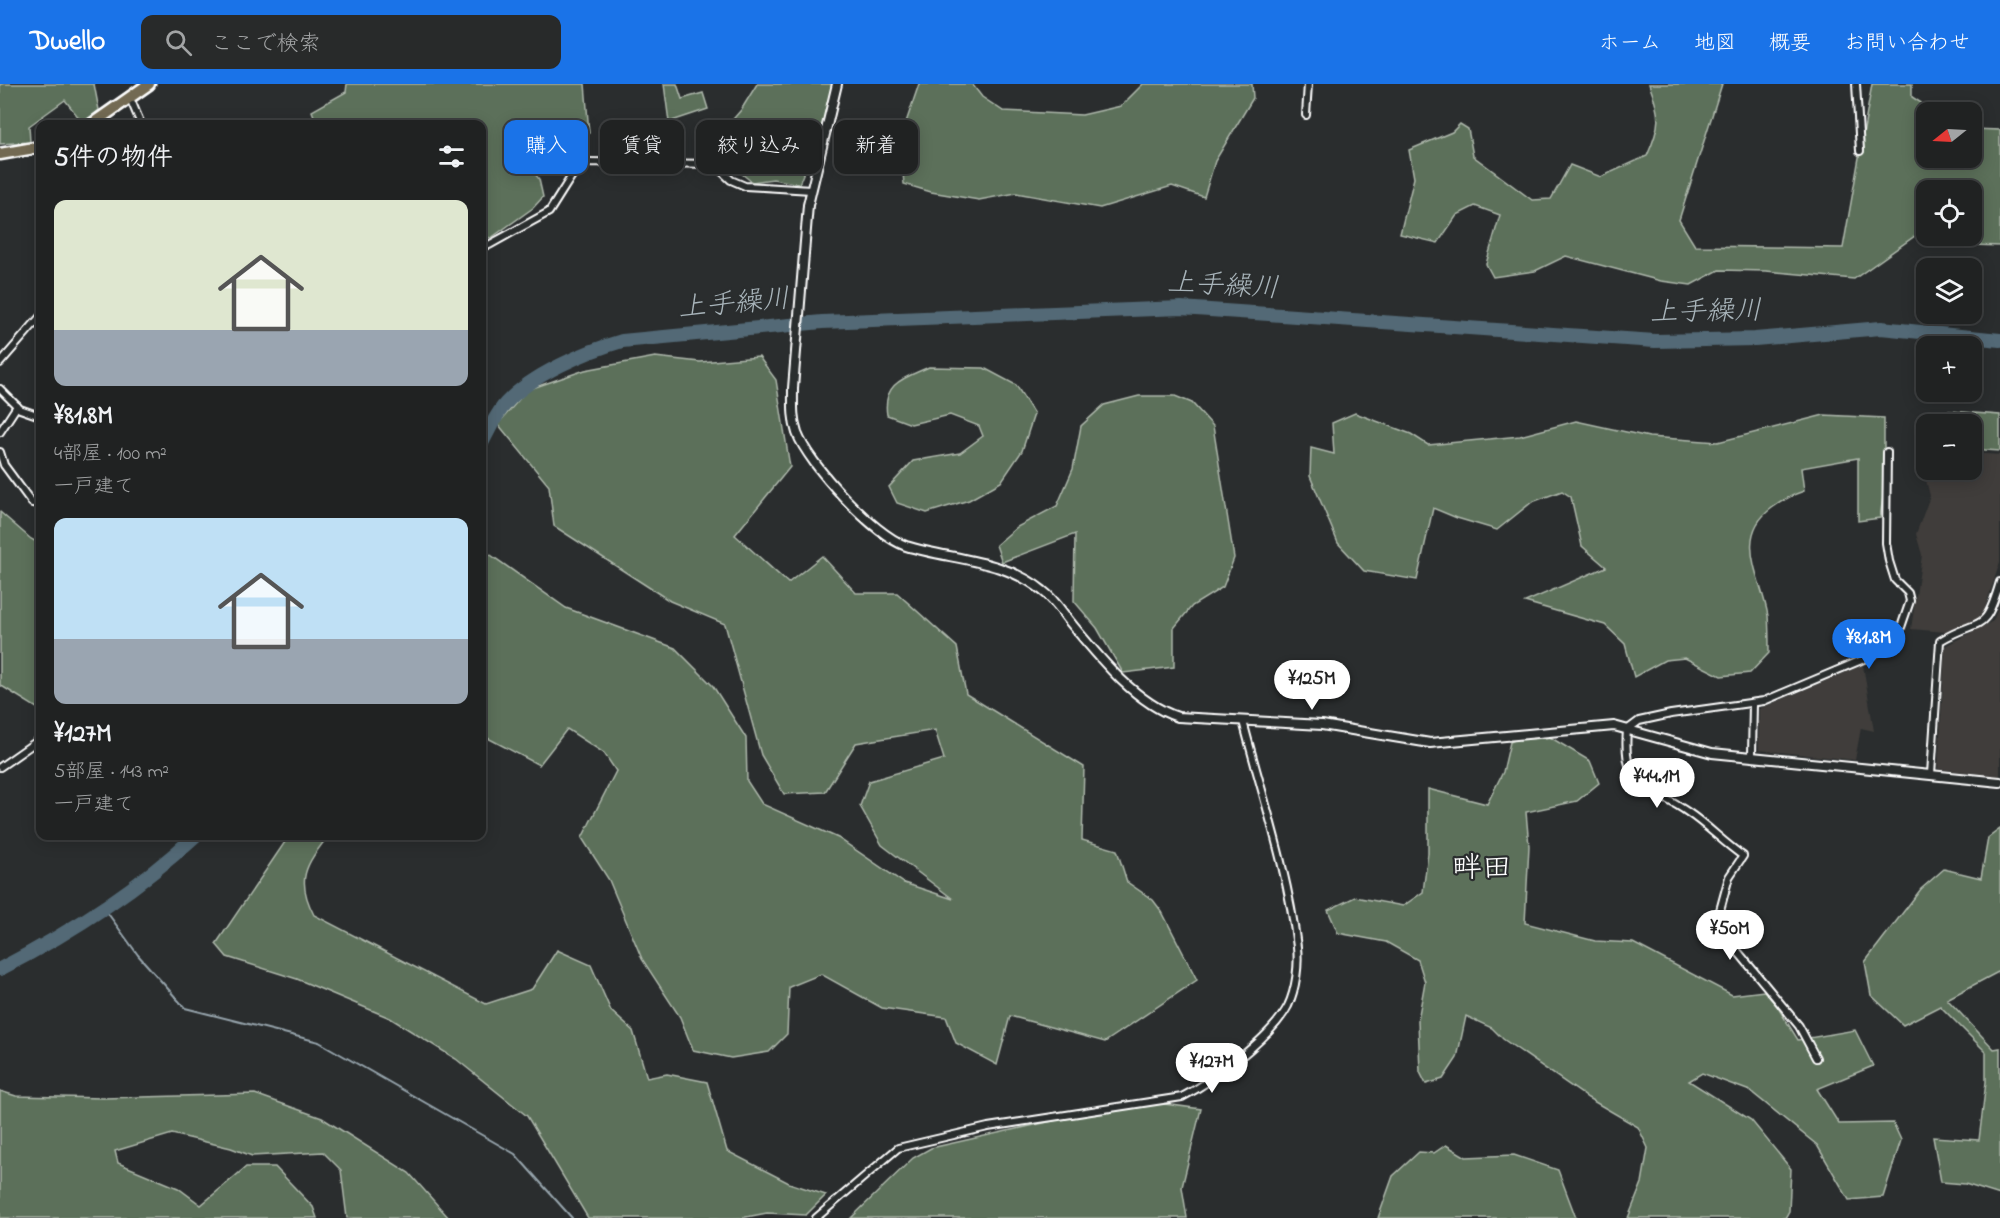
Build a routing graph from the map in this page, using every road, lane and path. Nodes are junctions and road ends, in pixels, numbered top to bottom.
1 (149, 84) edge
2 (837, 84) edge
3 (1308, 84) edge
4 (1856, 84) edge
5 (130, 98) junction
6 (1306, 115) dead end
7 (98, 120) edge
8 (139, 120) edge
9 (36, 148) edge
10 (1860, 151) dead end
11 (0, 154) edge
12 (811, 190) junction
13 (486, 245) edge
14 (36, 322) edge
15 (0, 363) edge
16 (0, 389) edge
17 (17, 406) junction
18 (36, 415) edge
19 (0, 432) edge
20 (0, 452) edge
21 (1887, 452) dead end
22 (36, 504) edge
23 (2000, 582) edge
24 (1753, 703) junction
25 (1243, 721) junction
26 (1627, 730) junction
27 (36, 742) edge
28 (1752, 755) junction
29 (0, 767) edge
30 (1931, 774) junction
31 (2000, 782) edge
32 (1816, 1058) dead end
33 (816, 1218) edge

1 - 5 main road
2 - 12 street
3 - 6 street
4 - 10 street
5 - 7 main road
5 - 8 street
9 - 11 main road
12 - 13 street
12 - 25 street
14 - 15 street
16 - 17 street
17 - 18 street
17 - 19 street
20 - 22 street
21 - 24 street
23 - 30 street
24 - 26 street
24 - 28 street
25 - 26 street
25 - 33 street
26 - 28 street
26 - 32 street
27 - 29 street
28 - 30 street
30 - 31 street

